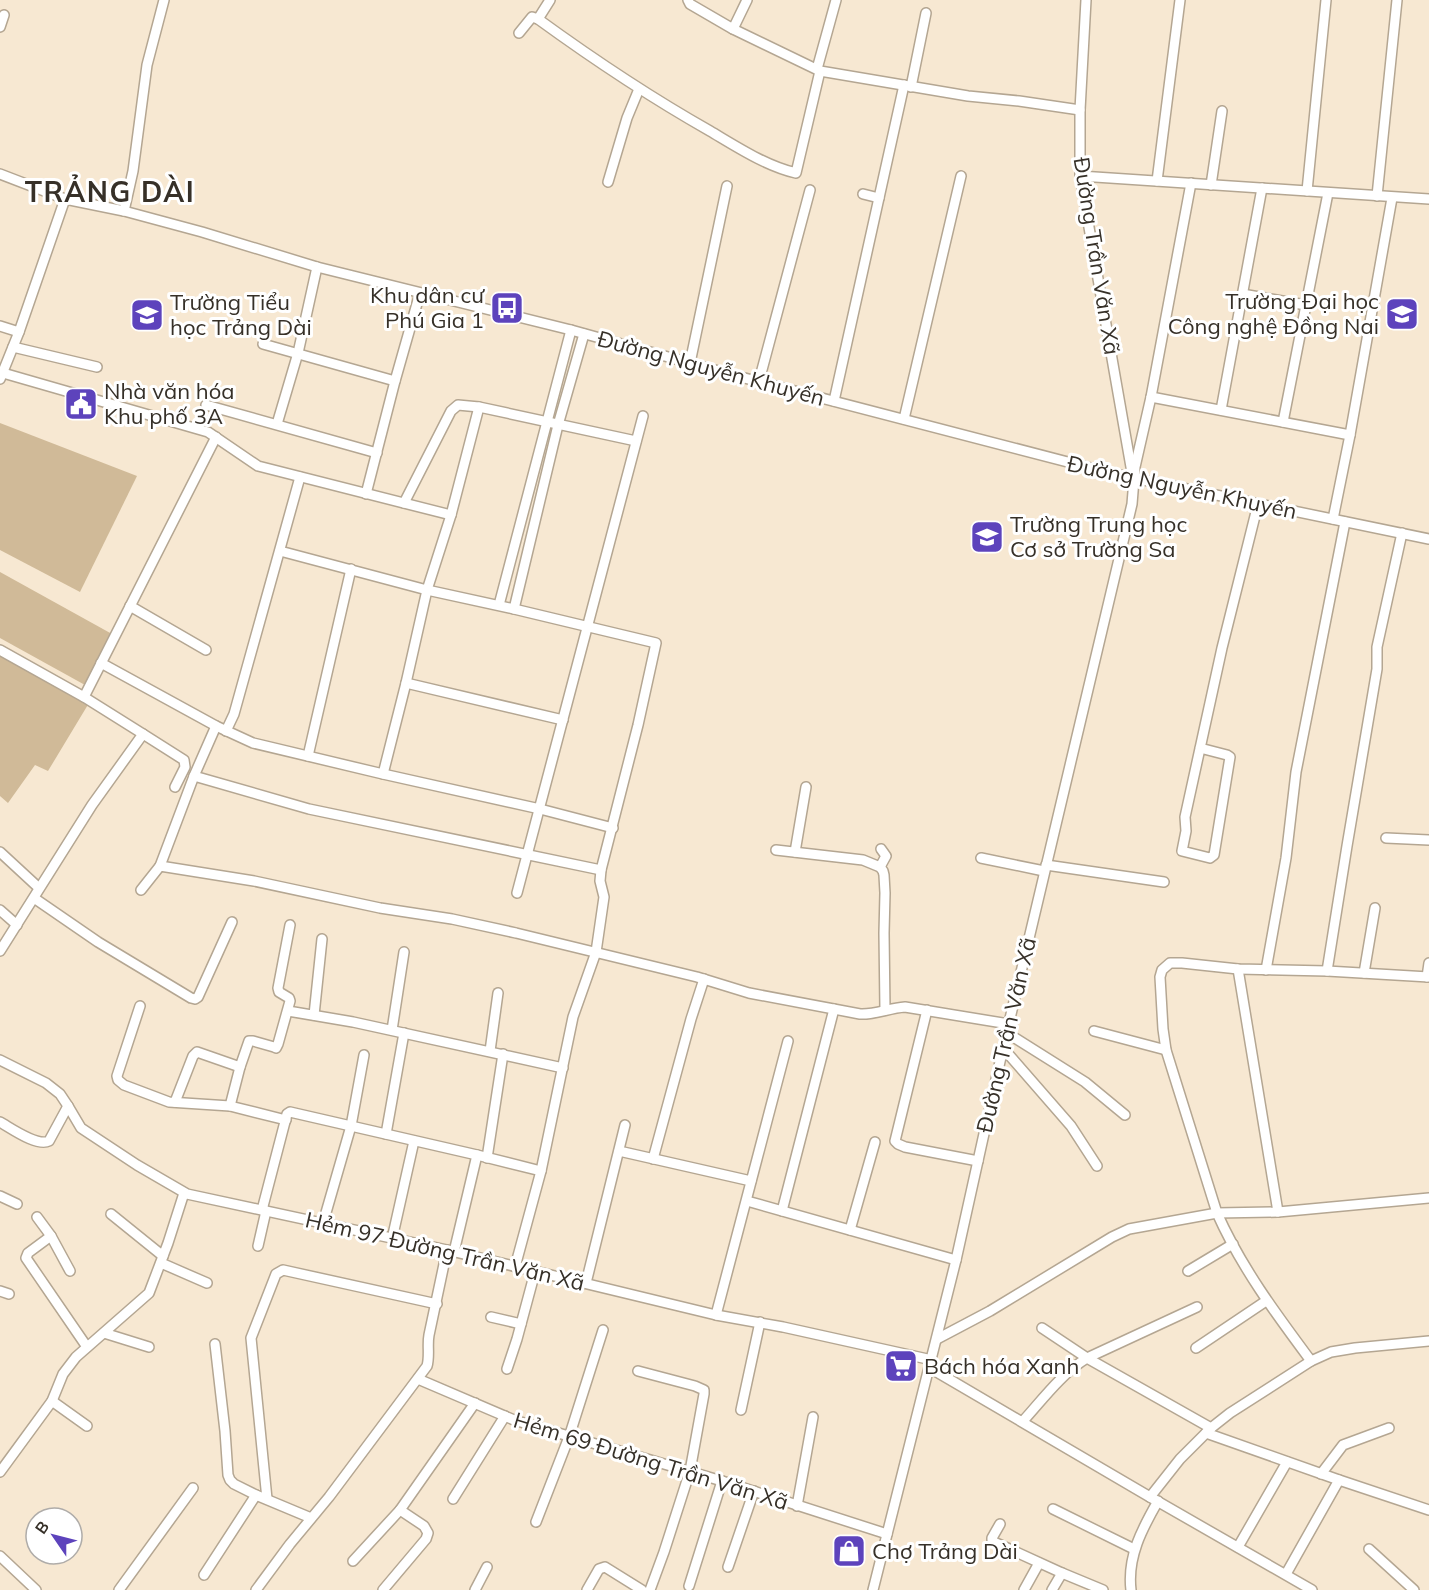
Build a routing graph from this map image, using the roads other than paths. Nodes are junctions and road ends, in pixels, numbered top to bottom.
1 (164, 0) edge
2 (550, 0) edge
3 (688, 0) edge
4 (747, 0) edge
5 (836, 0) edge
6 (1086, 0) edge
7 (1179, 0) edge
8 (1326, 0) edge
9 (1397, 0) edge
10 (926, 13) dead end
11 (4, 15) dead end
12 (538, 19) junction
13 (0, 27) edge
14 (733, 29) junction
15 (519, 33) dead end
16 (819, 70) junction
17 (907, 86) junction
18 (639, 88) junction
19 (1080, 110) junction
20 (1222, 111) dead end
21 (0, 174) edge
22 (961, 176) dead end
23 (1080, 176) junction
24 (1157, 181) junction
25 (608, 182) dead end
26 (1191, 183) junction
27 (1211, 185) junction
28 (727, 186) dead end
29 (1262, 188) junction
30 (810, 190) dead end
31 (1307, 191) junction
32 (1328, 193) junction
33 (863, 194) dead end
34 (1377, 196) junction
35 (879, 198) junction
36 (1392, 198) junction
37 (65, 199) junction
38 (1429, 199) edge
39 (124, 211) junction
40 (316, 267) junction
41 (420, 293) junction
42 (1242, 294) junction
43 (1306, 305) junction
44 (0, 326) edge
45 (571, 330) junction
46 (19, 332) junction
47 (584, 334) junction
48 (263, 344) dead end
49 (13, 347) junction
50 (298, 353) junction
51 (690, 363) junction
52 (97, 367) dead end
53 (1, 376) edge
54 (395, 381) junction
55 (759, 381) junction
56 (1151, 397) junction
57 (834, 401) junction
58 (206, 405) dead end
59 (479, 407) junction
60 (1221, 410) junction
61 (643, 416) dead end
62 (904, 419) junction
63 (546, 422) junction
64 (1283, 422) junction
65 (277, 424) junction
66 (558, 425) junction
67 (1350, 435) junction
68 (216, 437) junction
69 (636, 441) junction
70 (377, 453) junction
71 (1134, 476) junction
72 (300, 477) junction
73 (366, 494) junction
74 (404, 503) junction
75 (1258, 504) junction
76 (451, 515) junction
77 (1333, 519) junction
78 (1345, 522) junction
79 (1402, 533) junction
80 (1429, 539) edge
81 (280, 551) junction
82 (351, 569) junction
83 (428, 590) junction
84 (499, 605) junction
85 (130, 606) junction
86 (514, 609) junction
87 (588, 626) junction
88 (0, 650) edge
89 (206, 650) dead end
90 (101, 663) junction
91 (406, 683) junction
92 (84, 697) junction
93 (563, 720) junction
94 (216, 726) junction
95 (226, 731) junction
96 (143, 734) junction
97 (1200, 748) junction
98 (308, 756) junction
99 (383, 774) junction
100 (194, 776) junction
101 (175, 786) dead end
102 (806, 787) dead end
103 (540, 808) junction
104 (613, 828) junction
105 (1386, 838) dead end
106 (1429, 840) edge
107 (776, 850) dead end
108 (0, 852) edge
109 (795, 852) junction
110 (888, 853) dead end
111 (528, 854) junction
112 (981, 858) dead end
113 (160, 866) junction
114 (880, 867) junction
115 (1045, 868) junction
116 (601, 870) junction
117 (1164, 882) dead end
118 (39, 888) junction
119 (141, 890) dead end
120 (517, 893) dead end
121 (34, 898) junction
122 (1375, 908) dead end
123 (0, 910) edge
124 (232, 922) dead end
125 (17, 925) junction
126 (290, 925) dead end
127 (322, 939) dead end
128 (0, 951) edge
129 (405, 952) dead end
130 (596, 952) junction
131 (1429, 963) edge
132 (1238, 969) junction
133 (1266, 970) junction
134 (1327, 971) junction
135 (1364, 973) junction
136 (1428, 977) edge
137 (704, 979) junction
138 (498, 993) dead end
139 (140, 1006) dead end
140 (834, 1009) junction
141 (885, 1010) junction
142 (927, 1010) junction
143 (288, 1011) junction
144 (314, 1015) junction
145 (1008, 1028) junction
146 (392, 1030) junction
147 (1094, 1031) dead end
148 (404, 1033) junction
149 (788, 1041) dead end
150 (1003, 1048) junction
151 (1166, 1050) junction
152 (490, 1051) junction
153 (503, 1054) junction
154 (364, 1055) dead end
155 (0, 1060) edge
156 (240, 1067) junction
157 (563, 1068) junction
158 (175, 1102) junction
159 (68, 1106) junction
160 (230, 1106) junction
161 (1125, 1114) dead end
162 (286, 1120) junction
163 (0, 1122) edge
164 (625, 1125) dead end
165 (351, 1126) junction
166 (386, 1134) junction
167 (414, 1141) junction
168 (875, 1142) dead end
169 (619, 1151) junction
170 (482, 1156) junction
171 (654, 1159) junction
172 (978, 1161) junction
173 (1097, 1166) dead end
174 (541, 1172) junction
175 (751, 1182) junction
176 (184, 1193) junction
177 (0, 1196) edge
178 (1429, 1198) edge
179 (747, 1201) junction
180 (17, 1204) dead end
181 (264, 1211) junction
182 (782, 1211) junction
183 (1278, 1212) junction
184 (1217, 1213) junction
185 (111, 1214) dead end
186 (36, 1217) dead end
187 (323, 1223) junction
188 (850, 1230) junction
189 (51, 1236) junction
190 (392, 1239) junction
191 (1233, 1244) junction
192 (258, 1246) dead end
193 (451, 1251) junction
194 (162, 1259) junction
195 (956, 1260) junction
196 (515, 1267) junction
197 (70, 1271) dead end
198 (1188, 1271) dead end
199 (535, 1272) junction
200 (207, 1283) dead end
201 (586, 1283) junction
202 (1266, 1301) junction
203 (436, 1304) junction
204 (1197, 1307) dead end
205 (716, 1315) junction
206 (491, 1317) dead end
207 (760, 1322) junction
208 (521, 1324) junction
209 (1042, 1328) dead end
210 (603, 1330) dead end
211 (104, 1333) junction
212 (937, 1339) junction
213 (1429, 1341) edge
214 (215, 1344) dead end
215 (87, 1347) junction
216 (149, 1347) dead end
217 (1196, 1348) dead end
218 (1087, 1358) junction
219 (1311, 1361) junction
220 (931, 1364) junction
221 (507, 1369) dead end
222 (638, 1371) dead end
223 (418, 1379) junction
224 (52, 1401) junction
225 (475, 1403) junction
226 (741, 1410) dead end
227 (505, 1416) junction
228 (813, 1417) dead end
229 (1023, 1421) junction
230 (87, 1426) dead end
231 (1389, 1428) dead end
232 (1208, 1431) junction
233 (569, 1437) junction
234 (1287, 1462) junction
235 (690, 1471) junction
236 (0, 1472) edge
237 (1322, 1474) junction
238 (722, 1480) junction
239 (1339, 1480) junction
240 (194, 1488) dead end
241 (754, 1491) junction
242 (256, 1495) junction
243 (267, 1499) junction
244 (453, 1499) dead end
245 (1154, 1499) junction
246 (797, 1506) junction
247 (1053, 1509) dead end
248 (400, 1510) junction
249 (1429, 1510) edge
250 (311, 1518) junction
251 (536, 1522) dead end
252 (1000, 1524) dead end
253 (888, 1534) junction
254 (1238, 1547) junction
255 (1134, 1549) junction
256 (1369, 1550) dead end
257 (0, 1556) edge
258 (353, 1561) dead end
259 (1039, 1563) junction
260 (488, 1567) dead end
261 (729, 1567) dead end
262 (1062, 1573) junction
263 (1286, 1574) junction
264 (204, 1575) dead end
265 (688, 1586) dead end
266 (1129, 1589) edge
267 (36, 1590) edge
268 (119, 1590) edge
269 (256, 1590) edge
270 (383, 1590) edge
271 (475, 1590) edge
272 (588, 1590) edge
273 (642, 1590) edge
274 (650, 1590) edge
275 (873, 1590) edge
276 (1024, 1590) edge
277 (1052, 1590) edge
278 (1103, 1590) edge
279 (1312, 1590) edge
280 (1414, 1590) edge

1 - 39 street
2 - 12 street
3 - 14 street
4 - 14 street
5 - 16 street
6 - 19 street, Đường Trần Văn Xã
7 - 24 street
8 - 31 street
9 - 34 street
10 - 17 street
11 - 13 street
12 - 15 street
12 - 18 street
14 - 16 street
16 - 17 street
16 - 18 street
17 - 19 street
17 - 35 street
18 - 25 street
19 - 23 street, Đường Trần Văn Xã
20 - 27 street
21 - 37 street, Đường Nguyễn Khuyến
22 - 62 street
23 - 24 street
23 - 71 street, Đường Trần Văn Xã
24 - 26 street
26 - 27 street
26 - 56 street
27 - 29 street
28 - 51 street
29 - 31 street
29 - 42 street
30 - 55 street
31 - 32 street
32 - 34 street
32 - 43 street
33 - 35 street
34 - 36 street
35 - 57 street
36 - 38 street
36 - 67 street
37 - 39 street, Đường Nguyễn Khuyến
37 - 46 street
39 - 40 street, Đường Nguyễn Khuyến
40 - 41 street, Đường Nguyễn Khuyến
40 - 50 street
41 - 45 street, Đường Nguyễn Khuyến
41 - 54 street
42 - 43 street
42 - 60 street
43 - 64 street
44 - 46 street
45 - 47 street, Đường Nguyễn Khuyến
45 - 63 street
46 - 49 street
47 - 51 street, Đường Nguyễn Khuyến
47 - 66 street
48 - 50 street
49 - 52 street
49 - 53 street
50 - 54 street
50 - 65 street
51 - 55 street, Đường Nguyễn Khuyến
53 - 68 street
54 - 70 street
55 - 57 street, Đường Nguyễn Khuyến
56 - 60 street
56 - 71 street
57 - 62 street, Đường Nguyễn Khuyến
58 - 65 street
59 - 63 street
59 - 74 street
59 - 76 street
60 - 64 street
61 - 69 street
62 - 71 street, Đường Nguyễn Khuyến
63 - 66 street
63 - 84 street
64 - 67 street
65 - 70 street
66 - 69 street
66 - 86 street
67 - 77 street
68 - 72 street
68 - 85 street
69 - 87 street
70 - 73 street
71 - 75 street, Đường Nguyễn Khuyến
71 - 115 street, Đường Trần Văn Xã
72 - 73 street
72 - 81 street
73 - 74 street
74 - 76 street
75 - 77 street, Đường Nguyễn Khuyến
75 - 97 street
76 - 83 street
77 - 78 street, Đường Nguyễn Khuyến
78 - 79 street, Đường Nguyễn Khuyến
78 - 133 street
79 - 80 street, Đường Nguyễn Khuyến
79 - 134 street
81 - 82 street
81 - 95 street
82 - 83 street
82 - 98 street
83 - 84 street
83 - 91 street
84 - 86 street
85 - 89 street
85 - 90 street
86 - 87 street
87 - 93 street
87 - 104 street
88 - 92 street
90 - 92 street
90 - 94 street
91 - 93 street
91 - 99 street
92 - 96 street
93 - 103 street
94 - 95 street
94 - 100 street
95 - 98 street
96 - 101 street
96 - 118 street
97 - 97 street
98 - 99 street
99 - 103 street
100 - 111 street
100 - 113 street
102 - 109 street
103 - 104 street
103 - 111 street
104 - 116 street
105 - 106 street
107 - 109 street
108 - 118 street
109 - 114 street
110 - 114 street
111 - 116 street
111 - 120 street
112 - 115 street
113 - 119 street
113 - 130 street
114 - 141 street
115 - 117 street
115 - 145 street, Đường Trần Văn Xã
116 - 130 street
118 - 121 street
121 - 124 street
121 - 125 street
122 - 135 street
123 - 125 street
125 - 128 street
126 - 143 street
127 - 144 street
129 - 146 street
130 - 137 street
130 - 157 street
131 - 136 street
132 - 133 street
132 - 151 street
132 - 183 street
133 - 134 street
134 - 135 street
135 - 136 street
137 - 140 street
137 - 171 street
138 - 152 street
139 - 158 street
140 - 141 street
140 - 182 street
141 - 142 street
142 - 145 street
142 - 172 street
143 - 144 street
143 - 156 street
144 - 146 street
145 - 150 street, Đường Trần Văn Xã
145 - 161 street
146 - 148 street
147 - 151 street
148 - 152 street
148 - 166 street
149 - 175 street
150 - 172 street, Đường Trần Văn Xã
150 - 173 street
151 - 184 street
152 - 153 street
153 - 157 street
153 - 170 street
154 - 165 street
155 - 159 street, Hẻm 97 Đường Trần Văn Xã
156 - 158 street
156 - 160 street
157 - 174 street
158 - 160 street
159 - 163 street
159 - 176 street, Hẻm 97 Đường Trần Văn Xã
160 - 162 street
162 - 165 street
162 - 181 street
164 - 169 street
165 - 166 street
165 - 187 street
166 - 167 street
167 - 170 street
167 - 190 street
168 - 188 street
169 - 171 street
169 - 201 street
170 - 174 street
170 - 193 street
171 - 175 street
172 - 195 street, Đường Trần Văn Xã
174 - 196 street
175 - 179 street
176 - 181 street, Hẻm 97 Đường Trần Văn Xã
176 - 194 street
177 - 180 street
178 - 183 street
179 - 182 street
179 - 205 street
181 - 187 street, Hẻm 97 Đường Trần Văn Xã
181 - 192 street
182 - 188 street
183 - 184 street
184 - 191 street
184 - 212 street
185 - 194 street
186 - 189 street
187 - 190 street, Hẻm 97 Đường Trần Văn Xã
188 - 195 street
189 - 197 street
189 - 215 street
190 - 193 street, Hẻm 97 Đường Trần Văn Xã
191 - 198 street
191 - 202 street
193 - 196 street, Hẻm 97 Đường Trần Văn Xã
193 - 203 street
194 - 200 street
194 - 211 street
195 - 212 street, Đường Trần Văn Xã
196 - 199 street, Hẻm 97 Đường Trần Văn Xã
199 - 201 street, Hẻm 97 Đường Trần Văn Xã
199 - 208 street
201 - 205 street, Hẻm 97 Đường Trần Văn Xã
202 - 217 street
202 - 219 street
203 - 223 street
203 - 243 street
204 - 218 street
205 - 207 street, Hẻm 97 Đường Trần Văn Xã
206 - 208 street
207 - 220 street, Hẻm 97 Đường Trần Văn Xã
207 - 226 street
208 - 221 street
209 - 218 street
210 - 233 street
211 - 215 street
211 - 216 street
212 - 220 street, Đường Trần Văn Xã
213 - 219 street
214 - 242 street
215 - 224 street
218 - 229 street
218 - 232 street
219 - 232 street
220 - 229 street, Hẻm 97 Đường Trần Văn Xã
220 - 253 street, Đường Trần Văn Xã
222 - 235 street
223 - 225 street, Hẻm 69 Đường Trần Văn Xã
223 - 250 street
224 - 230 street
224 - 236 street
225 - 227 street, Hẻm 69 Đường Trần Văn Xã
225 - 248 street
227 - 233 street, Hẻm 69 Đường Trần Văn Xã
227 - 244 street
228 - 246 street
229 - 245 street, Hẻm 97 Đường Trần Văn Xã
231 - 237 street
232 - 234 street
232 - 245 street
233 - 235 street, Hẻm 69 Đường Trần Văn Xã
233 - 251 street
234 - 237 street
234 - 254 street
235 - 238 street, Hẻm 69 Đường Trần Văn Xã
235 - 274 street
237 - 239 street
238 - 241 street, Hẻm 69 Đường Trần Văn Xã
238 - 265 street
239 - 249 street
239 - 263 street
240 - 268 street
241 - 246 street, Hẻm 69 Đường Trần Văn Xã
241 - 261 street
242 - 243 street
242 - 264 street
243 - 250 street
245 - 254 street, Hẻm 97 Đường Trần Văn Xã
245 - 255 street
246 - 253 street, Hẻm 69 Đường Trần Văn Xã
247 - 255 street
248 - 258 street
248 - 270 street
250 - 269 street
252 - 259 street
253 - 275 street, Đường Trần Văn Xã
254 - 263 street, Hẻm 97 Đường Trần Văn Xã
255 - 266 street
256 - 280 street
257 - 267 street
259 - 262 street
259 - 276 street
260 - 271 street
262 - 277 street
262 - 278 street
263 - 279 street, Hẻm 97 Đường Trần Văn Xã
272 - 273 street

